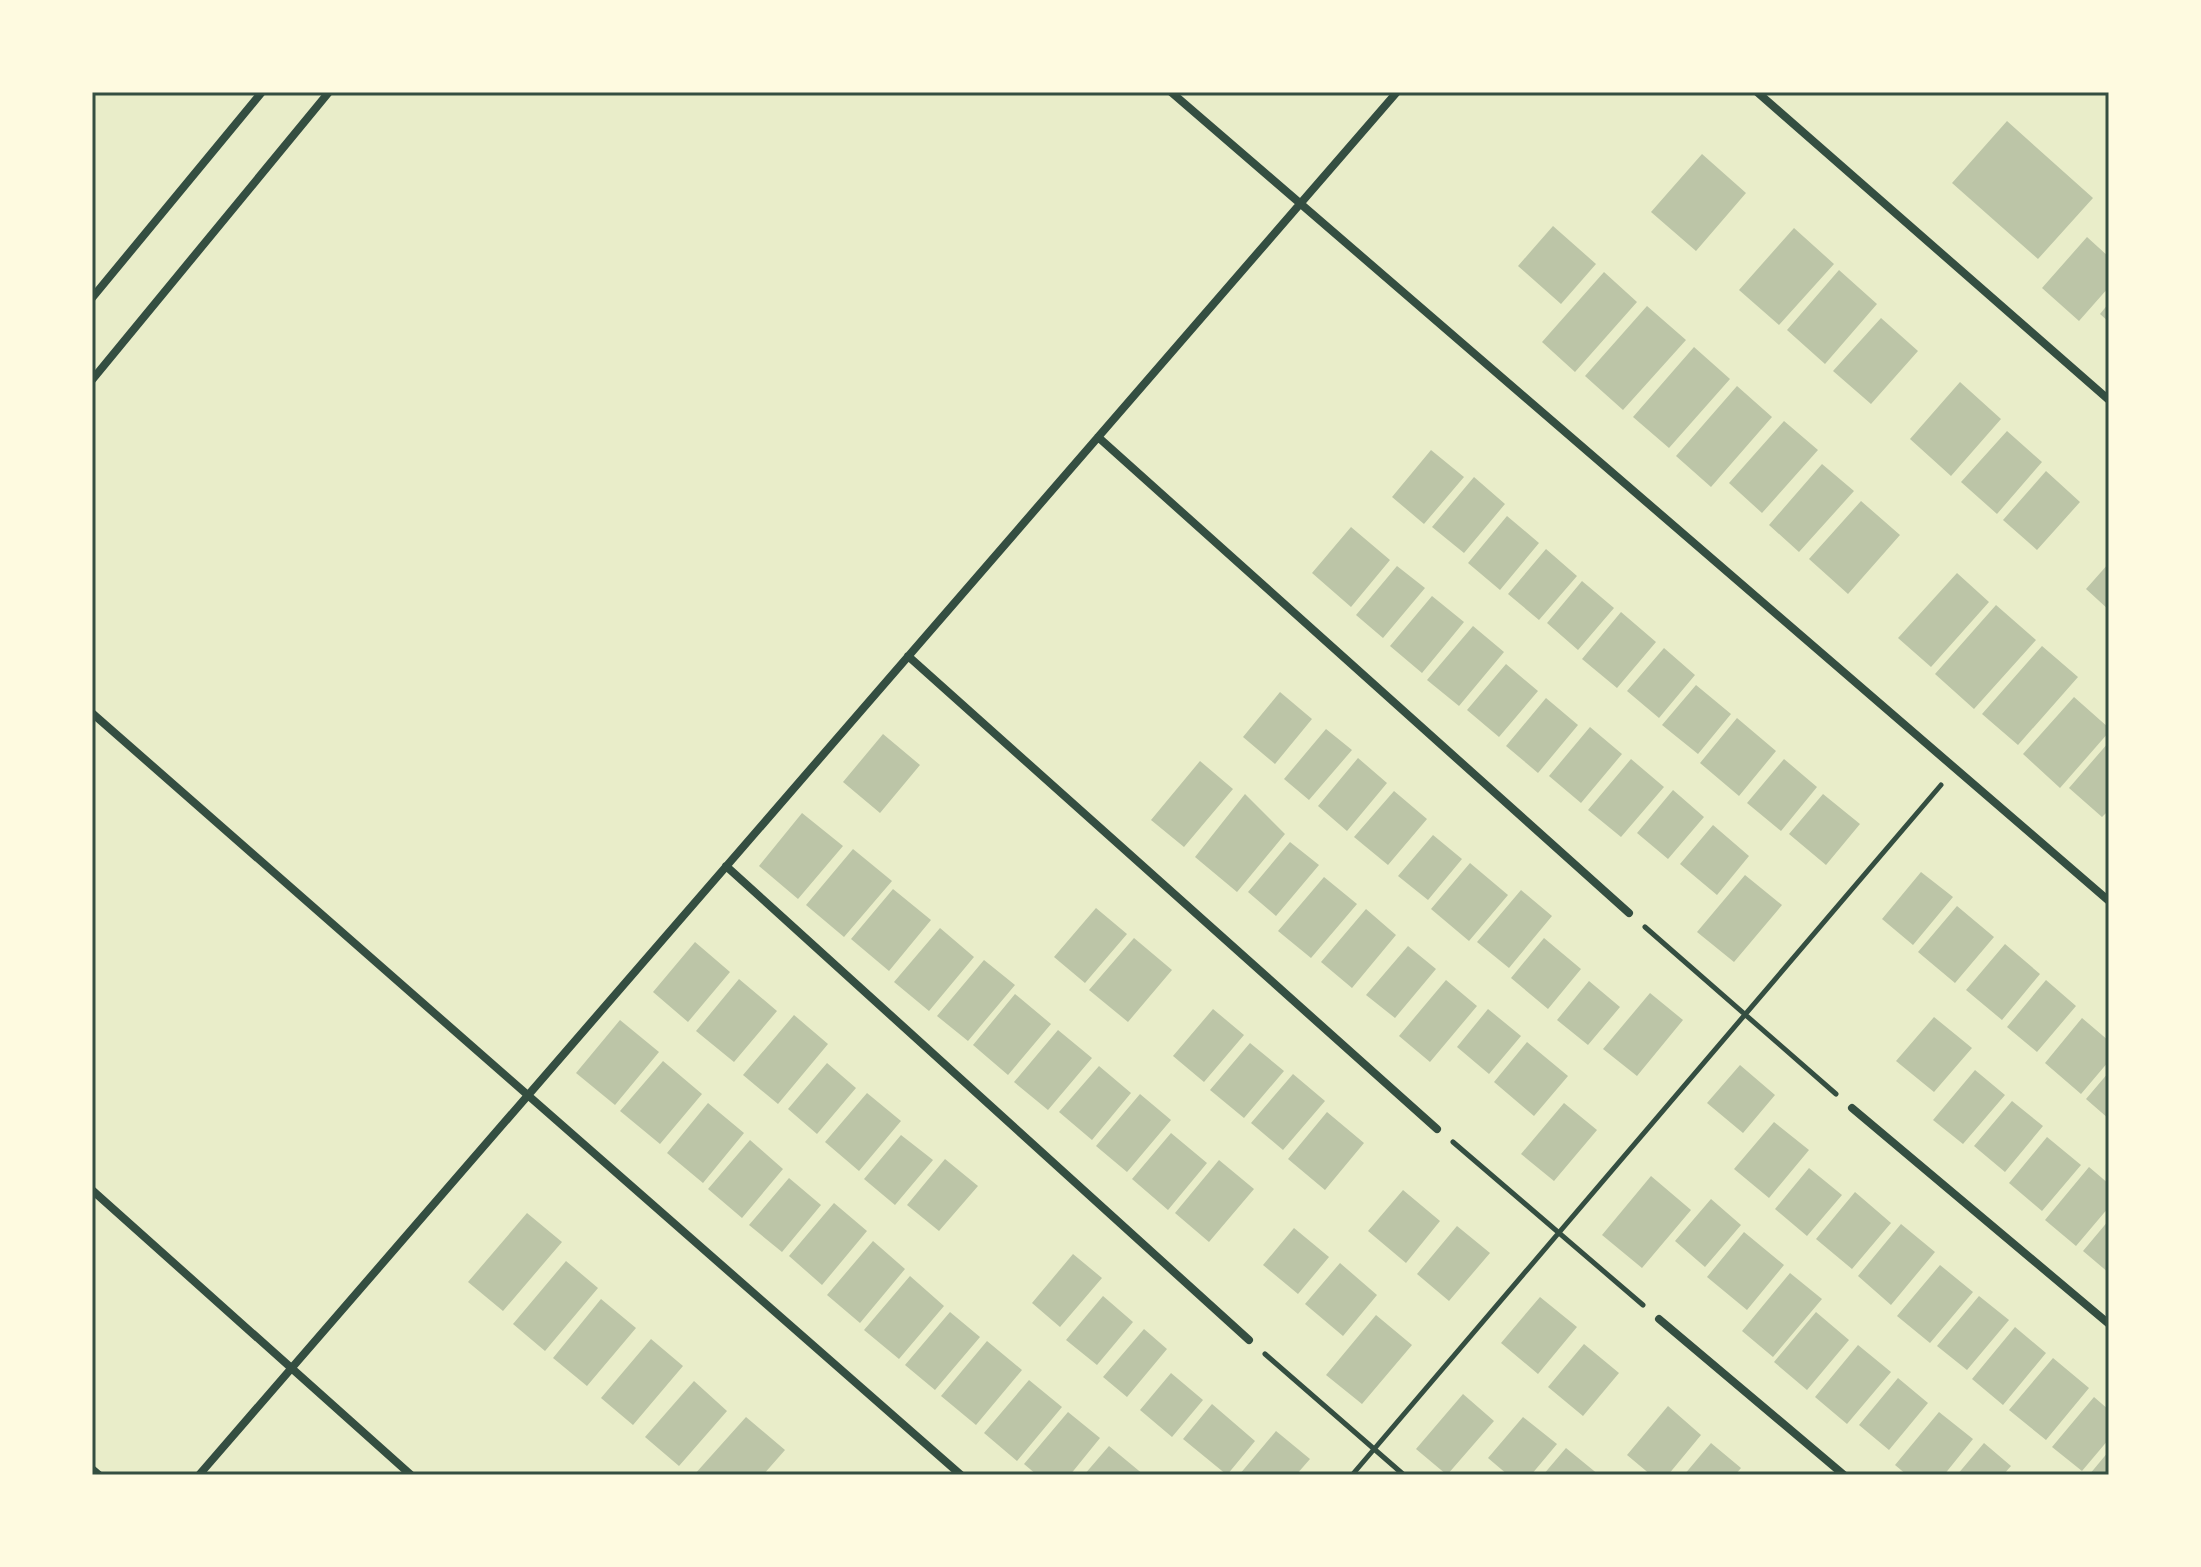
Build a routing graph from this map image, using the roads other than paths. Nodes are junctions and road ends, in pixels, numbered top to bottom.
1 (262, 92) edge
2 (329, 92) edge
3 (1171, 92) edge
4 (1397, 92) edge
5 (1757, 92) edge
6 (1300, 203) junction
7 (92, 298) edge
8 (92, 380) edge
9 (2109, 400) edge
10 (1098, 437) junction
11 (908, 656) junction
12 (92, 713) edge
13 (726, 866) junction
14 (2109, 901) edge
15 (1629, 913) road end
16 (526, 1096) junction
17 (1852, 1108) road end
18 (1437, 1129) road end
19 (92, 1190) edge
20 (1659, 1319) road end
21 (2109, 1324) edge
22 (1249, 1340) road end
23 (291, 1368) junction
24 (92, 1469) edge
25 (99, 1475) edge
26 (199, 1475) edge
27 (411, 1475) edge
28 (961, 1475) edge
29 (1844, 1475) edge

1 - 7 street
2 - 8 street
3 - 6 street
4 - 6 street
5 - 9 street
6 - 10 street
6 - 14 street
10 - 11 street
10 - 15 street
11 - 13 street
11 - 18 street
12 - 16 street
13 - 16 street
13 - 22 street
16 - 23 street
16 - 28 street
17 - 21 street
19 - 23 street
20 - 29 street
23 - 26 street
23 - 27 street
24 - 25 street

